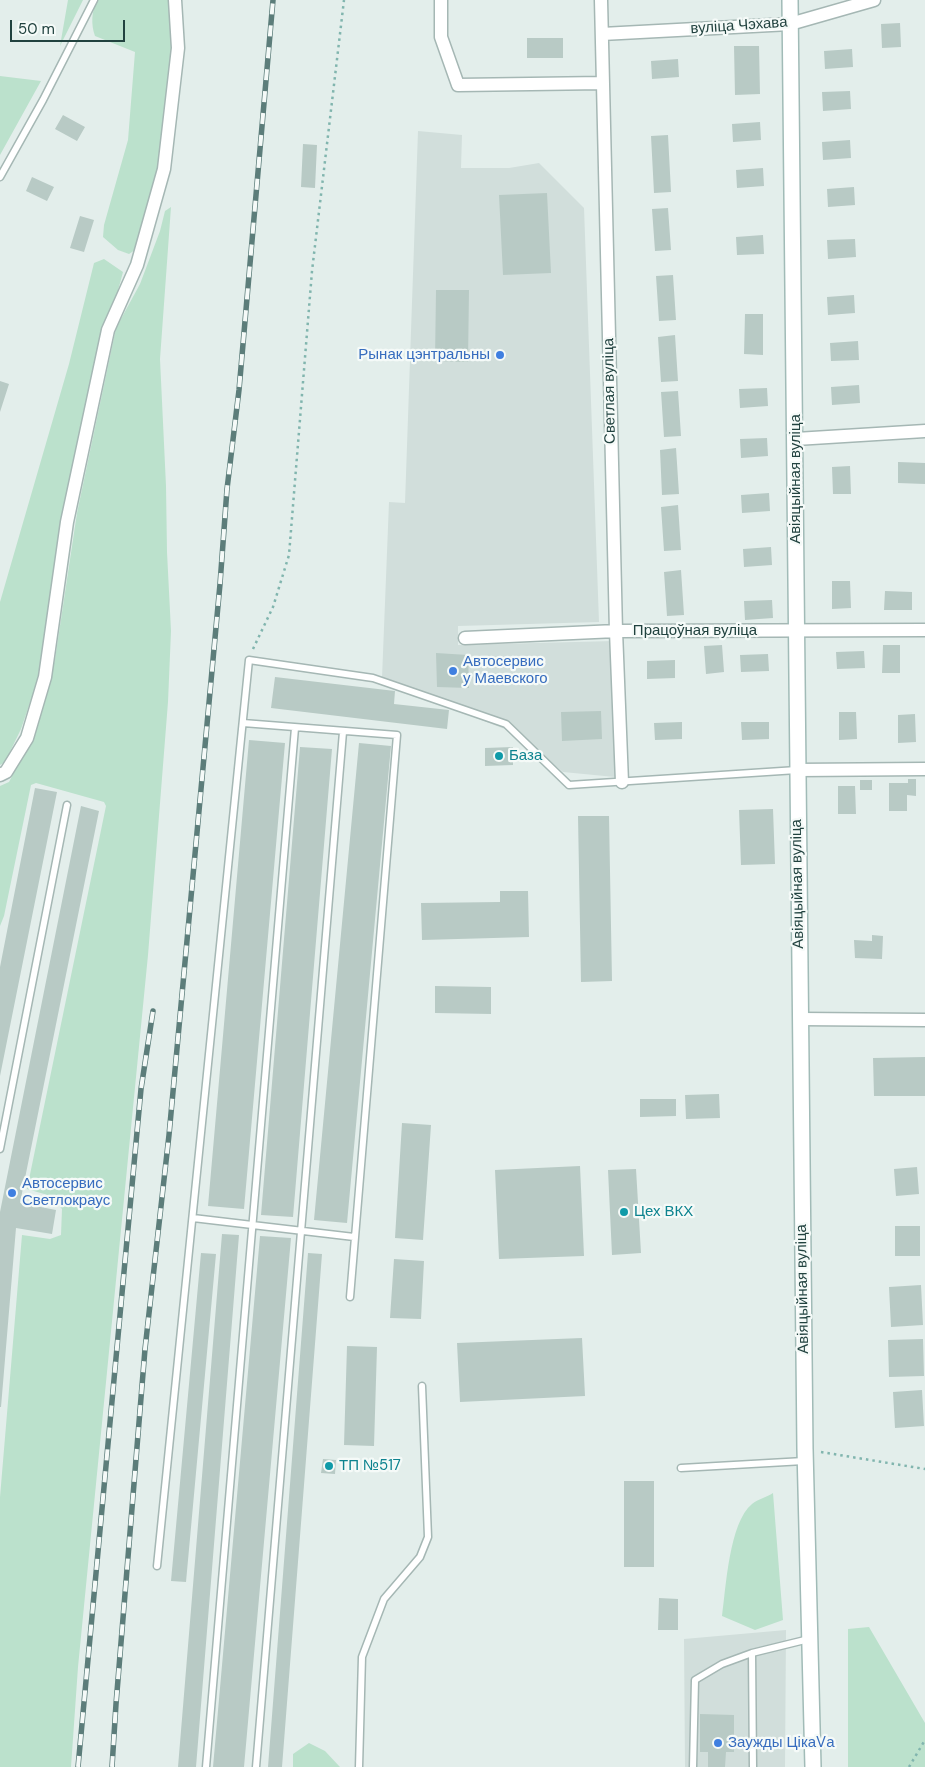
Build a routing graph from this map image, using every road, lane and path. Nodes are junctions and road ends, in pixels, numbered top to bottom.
1 (94, 0) edge
2 (175, 0) edge
3 (344, 0) edge
4 (441, 0) edge
5 (601, 0) edge
6 (790, 0) edge
7 (874, 0) edge
8 (790, 24) junction
9 (602, 34) junction
10 (603, 82) junction
11 (0, 177) edge
12 (925, 431) edge
13 (796, 439) junction
14 (925, 630) edge
15 (616, 631) junction
16 (797, 631) junction
17 (465, 638) dead end
18 (249, 660) junction
19 (243, 723) junction
20 (294, 728) junction
21 (343, 732) junction
22 (925, 769) edge
23 (797, 770) junction
24 (0, 775) edge
25 (622, 782) junction
26 (67, 805) dead end
27 (800, 1019) junction
28 (925, 1020) edge
29 (0, 1149) edge
30 (192, 1218) junction
31 (251, 1225) junction
32 (302, 1231) junction
33 (354, 1237) junction
34 (350, 1297) dead end
35 (422, 1386) dead end
36 (805, 1455) junction
37 (681, 1468) dead end
38 (925, 1470) edge
39 (157, 1566) dead end
40 (809, 1639) junction
41 (752, 1653) junction
42 (925, 1740) edge
43 (206, 1767) edge
44 (256, 1767) edge
45 (359, 1767) edge
46 (693, 1767) edge
47 (753, 1767) edge
48 (813, 1767) edge
49 (909, 1767) edge

1 - 11 lane
2 - 24 street
3 - 18 path
4 - 10 street
5 - 9 street, Светлая вуліца
6 - 8 street, Авіяцыйная вуліца
7 - 8 street, вуліца Чэхава
8 - 9 street, вуліца Чэхава
8 - 13 street, Авіяцыйная вуліца
9 - 10 street, Светлая вуліца
10 - 15 street, Светлая вуліца
12 - 13 street
13 - 16 street, Авіяцыйная вуліца
14 - 16 street, Працоўная вуліца
15 - 16 street, Працоўная вуліца
15 - 17 street, Працоўная вуліца
15 - 25 street, Светлая вуліца
16 - 23 street, Авіяцыйная вуліца
18 - 19 lane
18 - 25 lane
19 - 20 lane
19 - 30 lane
20 - 21 lane
20 - 31 lane
21 - 32 lane
21 - 33 lane
22 - 23 street
23 - 25 lane
23 - 27 street, Авіяцыйная вуліца
26 - 29 lane
27 - 28 street
27 - 36 street, Авіяцыйная вуліца
30 - 31 lane
30 - 39 lane
31 - 32 lane
31 - 43 lane
32 - 33 lane
32 - 44 lane
33 - 34 lane
35 - 45 lane
36 - 37 lane
36 - 38 path
36 - 40 street, Авіяцыйная вуліца
40 - 41 lane
40 - 48 street, Авіяцыйная вуліца
41 - 46 lane
41 - 47 lane
42 - 49 path

